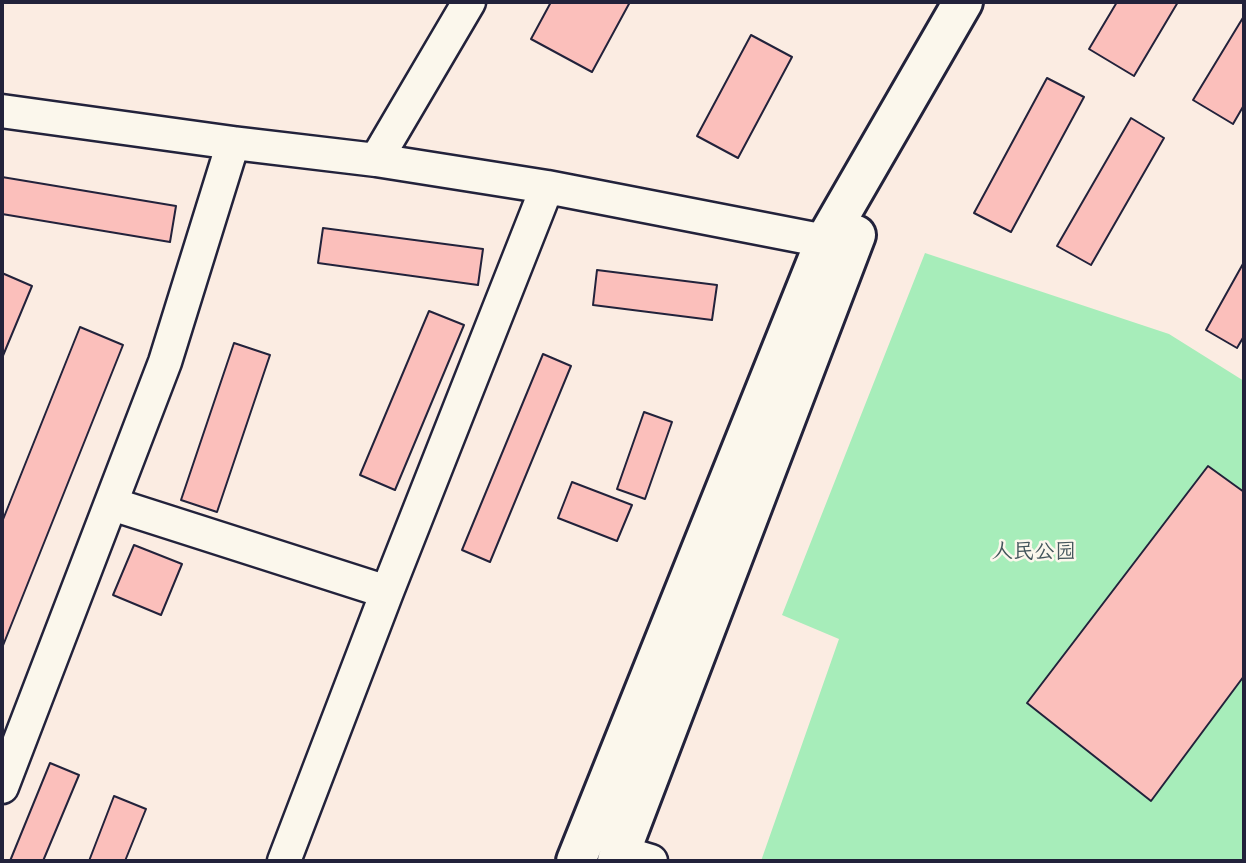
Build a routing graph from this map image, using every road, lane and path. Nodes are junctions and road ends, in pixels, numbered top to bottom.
1 (469, 2) edge
2 (963, 2) edge
3 (992, 2) edge
4 (2, 111) edge
5 (233, 143) junction
6 (376, 160) junction
7 (547, 187) junction
8 (825, 241) junction
9 (111, 504) junction
10 (387, 592) junction
11 (2, 787) edge
12 (630, 858) edge
13 (284, 861) edge
14 (576, 861) edge

1 - 6 street
2 - 8 main road
3 - 12 main road
4 - 5 street
5 - 6 street
5 - 9 street
6 - 7 street
7 - 8 street
7 - 10 street
8 - 14 main road
9 - 10 street
9 - 11 street
10 - 13 street

